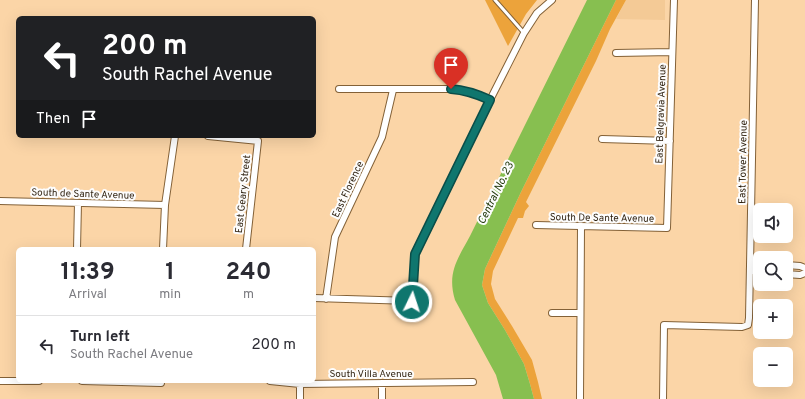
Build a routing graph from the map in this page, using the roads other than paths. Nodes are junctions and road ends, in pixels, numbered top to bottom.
1 (496, 0) edge
2 (552, 0) edge
3 (674, 0) edge
4 (755, 0) edge
5 (524, 34) junction
6 (672, 52) junction
7 (616, 53) dead end
8 (339, 89) dead end
9 (393, 90) junction
10 (490, 100) junction
11 (175, 138) edge
12 (228, 138) edge
13 (602, 139) dead end
14 (670, 141) junction
15 (0, 201) edge
16 (78, 203) junction
17 (165, 205) junction
18 (536, 226) dead end
19 (581, 226) junction
20 (667, 228) joint
21 (77, 247) edge
22 (163, 247) edge
23 (246, 247) edge
24 (793, 266) edge
25 (753, 268) edge
26 (805, 268) edge
27 (750, 269) junction
28 (753, 270) edge
29 (805, 273) edge
30 (793, 274) edge
31 (316, 298) edge
32 (326, 299) junction
33 (552, 313) dead end
34 (580, 313) junction
35 (0, 381) edge
36 (16, 381) edge
37 (473, 382) dead end
38 (290, 383) edge
39 (382, 383) junction
40 (300, 384) junction
41 (300, 399) edge
42 (382, 399) edge
43 (580, 399) edge
44 (663, 399) edge

1 - 5 lane
2 - 5 street
3 - 6 street, East Belgravia Avenue
4 - 27 street, East Tower Avenue
5 - 10 street
6 - 7 street
6 - 14 street, East Belgravia Avenue
8 - 9 street
9 - 10 street
9 - 32 street, East Florence
10 - 32 street
11 - 17 street
12 - 23 street, East Geary Street
13 - 14 street
14 - 20 street, East Belgravia Avenue
15 - 16 street, South de Sante Avenue
16 - 17 street, South de Sante Avenue
16 - 21 street
17 - 22 street
18 - 19 street, South De Sante Avenue
19 - 20 street, South De Sante Avenue
19 - 34 street
24 - 26 street
25 - 27 street
27 - 28 street
27 - 44 street, East Tower Avenue
29 - 30 street
31 - 32 street
33 - 34 street
34 - 43 street
35 - 36 street
37 - 39 street, South Villa Avenue
38 - 40 street, South Villa Avenue
39 - 40 street, South Villa Avenue
39 - 42 street
40 - 41 street

